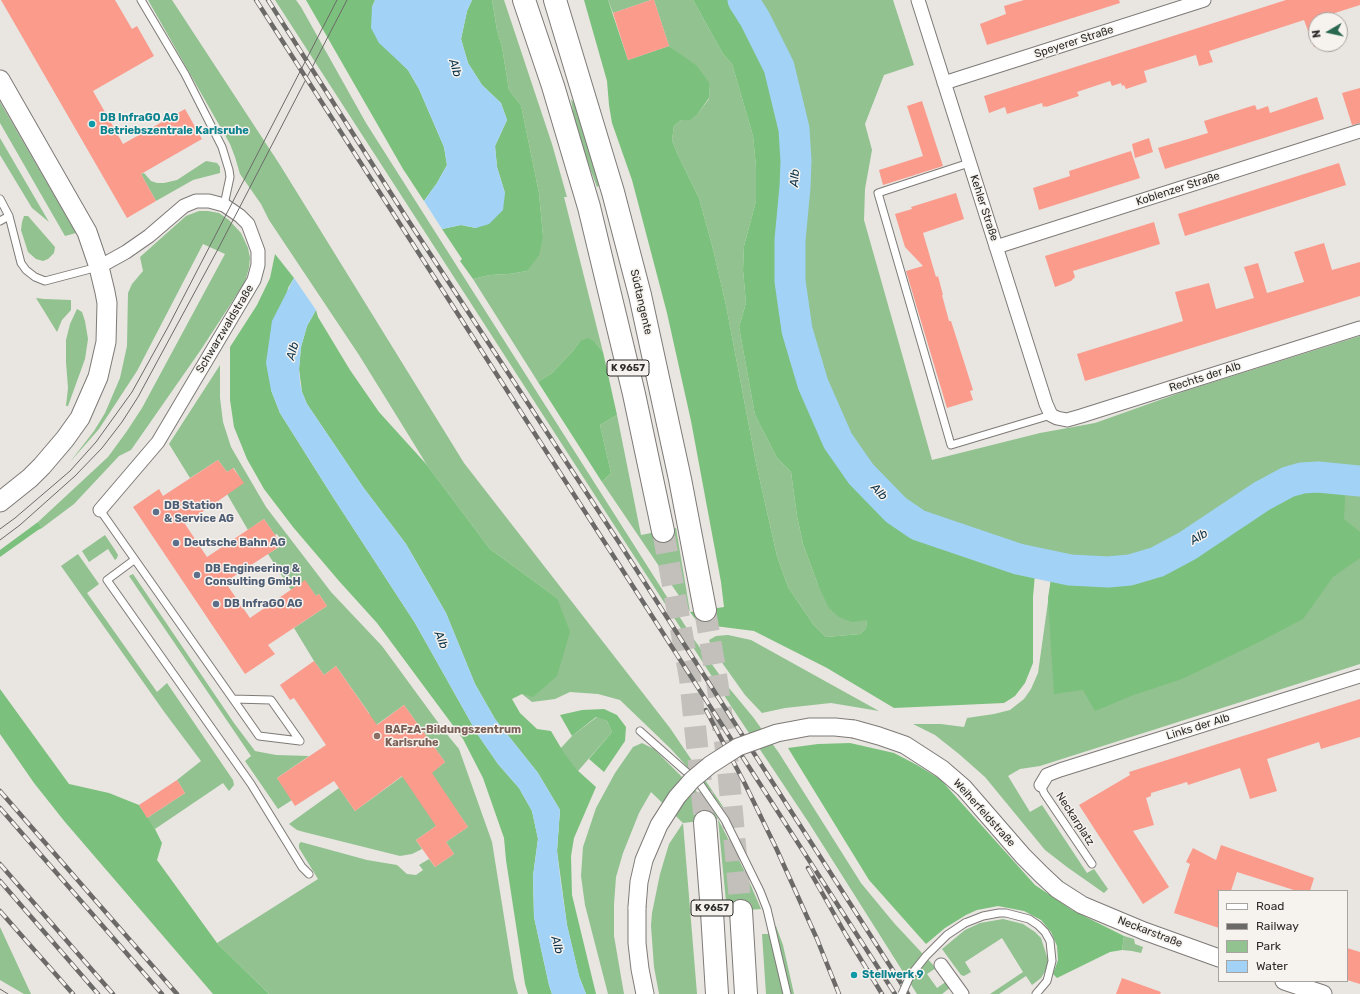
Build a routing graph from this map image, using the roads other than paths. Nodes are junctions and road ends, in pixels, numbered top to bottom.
1 (142, 0) edge
2 (524, 0) edge
3 (555, 0) edge
4 (918, 0) edge
5 (1204, 0) edge
6 (0, 80) edge
7 (944, 83) junction
8 (1360, 131) edge
9 (970, 163) junction
10 (0, 199) edge
11 (224, 205) junction
12 (9, 216) junction
13 (0, 221) edge
14 (996, 247) junction
15 (99, 267) junction
16 (1360, 328) edge
17 (1051, 414) junction
18 (0, 502) edge
19 (100, 510) joint
20 (663, 531) tunnel mouth
21 (134, 560) junction
22 (705, 610) tunnel mouth
23 (1360, 676) edge
24 (233, 699) junction
25 (640, 730) dead end
26 (1041, 784) joint
27 (705, 822) tunnel mouth
28 (1092, 864) dead end
29 (308, 874) dead end
30 (1082, 905) joint
31 (741, 911) tunnel mouth
32 (1218, 958) edge
33 (941, 964) dead end
34 (1287, 982) edge
35 (645, 994) edge
36 (717, 994) edge
37 (746, 994) edge
38 (787, 994) edge
39 (902, 994) edge
40 (962, 994) edge
41 (1036, 994) edge
42 (1323, 994) edge

1 - 11 lane
2 - 20 highway, K 9657
3 - 22 highway, Südtangente / K 9657
4 - 7 street, Kehler Straße
5 - 7 street, Speyerer Straße
6 - 15 main road
7 - 9 street, Kehler Straße
8 - 14 street, Koblenzer Straße
9 - 14 street, Kehler Straße
9 - 17 lane
10 - 12 lane
11 - 15 street, Schwarzwaldstraße
11 - 19 street, Schwarzwaldstraße
12 - 13 lane
12 - 15 lane
14 - 17 street, Kehler Straße
15 - 18 main road
16 - 17 street, Rechts der Alb
19 - 21 lane
21 - 24 lane
21 - 29 lane
23 - 26 street, Links der Alb
24 - 24 lane
25 - 38 lane
26 - 28 lane, Neckarplatz
27 - 36 highway, K 9657
30 - 32 street, Neckarstraße
30 - 35 street, Weiherfeldstraße, bridge
31 - 37 highway, K 9657
33 - 40 street
34 - 42 street
39 - 41 lane, bridge

